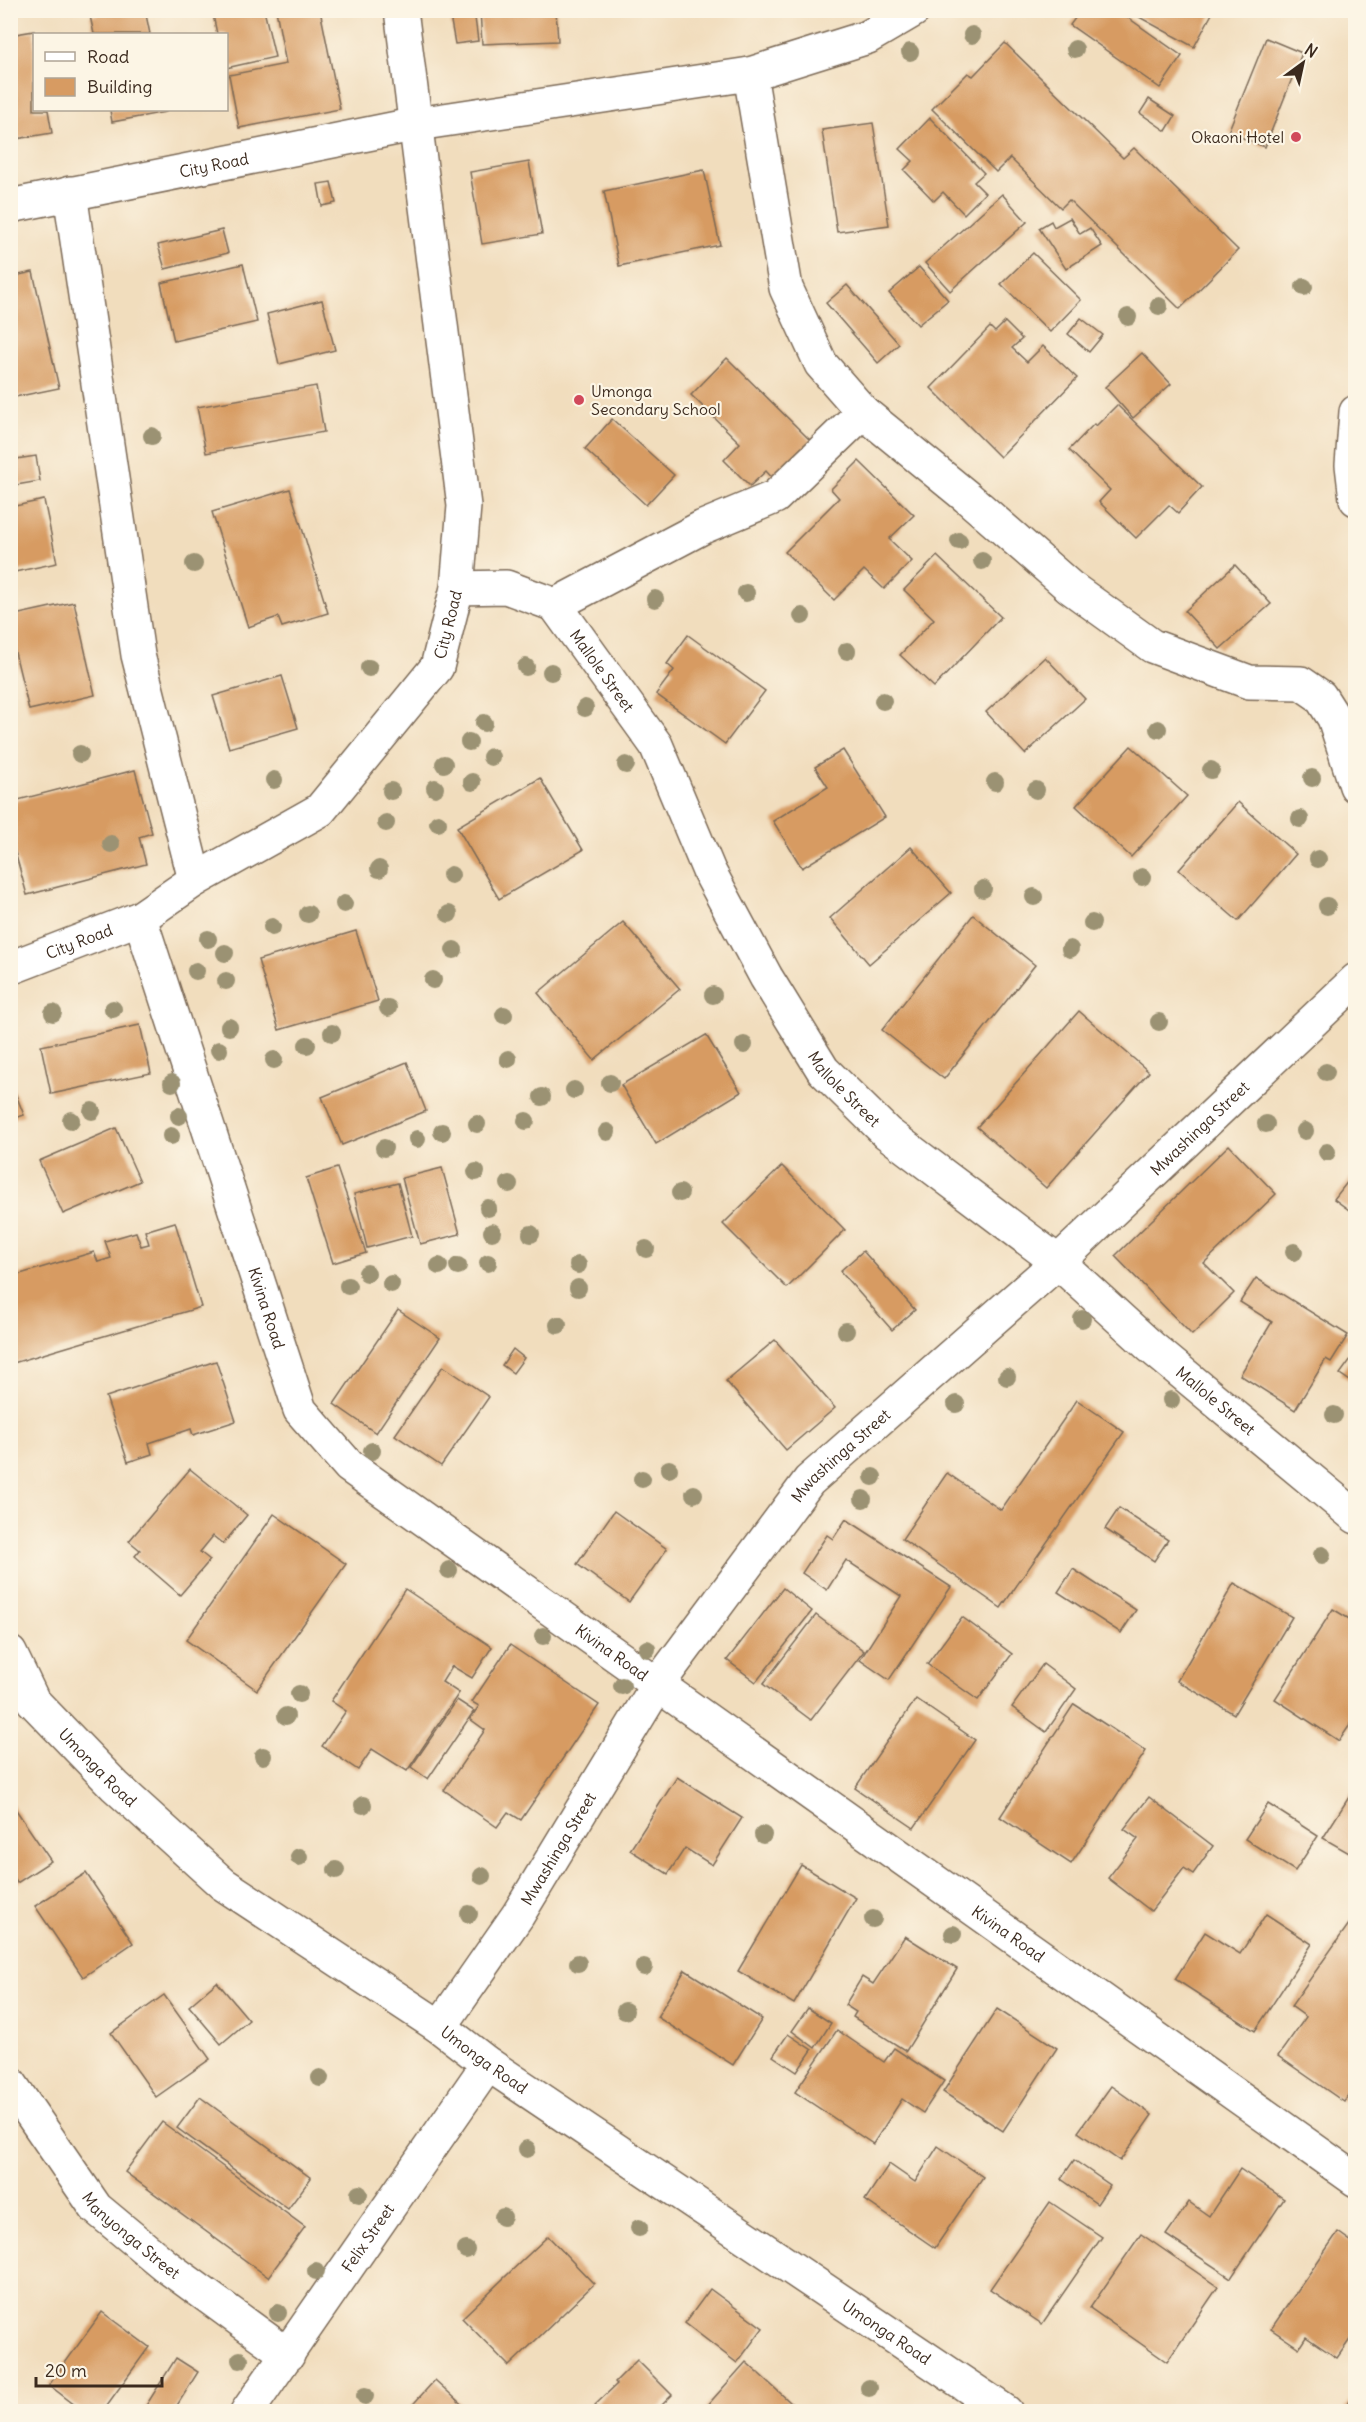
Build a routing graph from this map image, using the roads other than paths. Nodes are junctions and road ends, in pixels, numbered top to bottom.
1 (401, 10) edge
2 (914, 10) edge
3 (750, 74) junction
4 (417, 124) junction
5 (70, 193) junction
6 (10, 206) edge
7 (863, 412) junction
8 (1356, 412) edge
9 (1356, 499) edge
10 (457, 588) junction
11 (555, 605) junction
12 (1356, 786) edge
13 (195, 880) junction
14 (140, 918) junction
15 (10, 968) edge
16 (1356, 980) edge
17 (1058, 1262) junction
18 (1356, 1517) edge
19 (10, 1653) edge
20 (658, 1684) junction
21 (22, 1706) edge
22 (440, 2027) junction
23 (488, 2064) junction
24 (10, 2084) edge
25 (1356, 2180) edge
26 (288, 2355) junction
27 (247, 2412) edge
28 (1006, 2412) edge

1 - 4 street, City Road
2 - 3 street
3 - 4 street
3 - 7 street
4 - 5 street, City Road
4 - 10 street, City Road
5 - 6 street, City Road
5 - 13 street
7 - 11 street
7 - 12 street
8 - 9 street
10 - 11 street
10 - 13 street, City Road
11 - 17 street, Mallole Street
13 - 14 street, City Road
14 - 15 street, City Road
14 - 20 street, Kivina Road
16 - 17 street, Mwashinga Street
17 - 18 street, Mallole Street
17 - 20 street, Mwashinga Street
19 - 21 street, Umonga Road
20 - 22 street, Mwashinga Street
20 - 25 street, Kivina Road
21 - 22 street, Umonga Road
22 - 23 street, Umonga Road
23 - 26 street, Felix Street
23 - 28 street, Umonga Road
24 - 26 street, Manyonga Street
26 - 27 street, Felix Street

